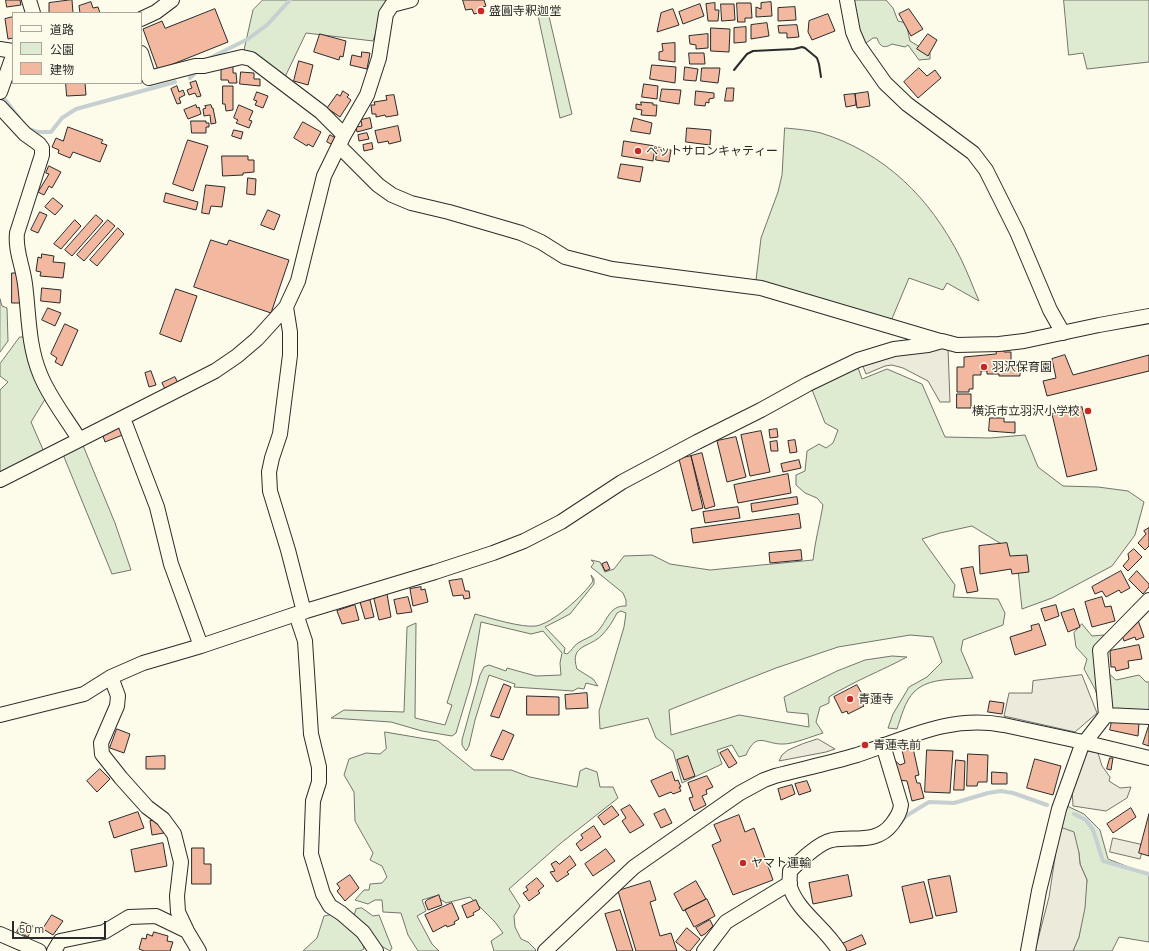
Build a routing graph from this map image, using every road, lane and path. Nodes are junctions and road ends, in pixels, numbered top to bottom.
1 (28, 0) edge
2 (172, 0) edge
3 (411, 0) edge
4 (848, 0) edge
5 (33, 12) edge
6 (142, 19) edge
7 (0, 49) edge
8 (12, 51) edge
9 (142, 55) edge
10 (12, 59) edge
11 (0, 92) edge
12 (0, 107) edge
13 (341, 140) junction
14 (286, 307) junction
15 (1149, 316) edge
16 (1063, 333) junction
17 (942, 341) junction
18 (123, 418) junction
19 (79, 439) junction
20 (0, 480) edge
21 (1149, 600) edge
22 (300, 613) junction
23 (201, 646) junction
24 (111, 676) junction
25 (0, 715) edge
26 (1106, 715) junction
27 (1149, 717) edge
28 (1084, 742) junction
29 (883, 745) junction
30 (1149, 758) edge
31 (790, 884) junction
32 (187, 931) junction
33 (0, 934) edge
34 (39, 951) edge
35 (54, 951) edge
36 (199, 951) edge
37 (376, 951) edge
38 (545, 951) edge
39 (704, 951) edge
40 (839, 951) edge
41 (1028, 951) edge

1 - 5 street
2 - 6 street
3 - 13 street
4 - 16 street
7 - 8 street
9 - 13 street
10 - 11 street
12 - 19 street
13 - 14 street
13 - 17 street
14 - 18 street
14 - 22 street
15 - 16 street
16 - 17 street
17 - 22 street
18 - 19 street
18 - 23 street
19 - 20 street
21 - 26 street
22 - 23 street
22 - 37 street
23 - 24 street
24 - 25 street
24 - 32 street
26 - 27 street
26 - 28 street
28 - 29 street
28 - 30 street
28 - 41 street
29 - 31 street
29 - 38 street
31 - 39 street
31 - 40 street
32 - 35 street
32 - 36 street
33 - 34 street

